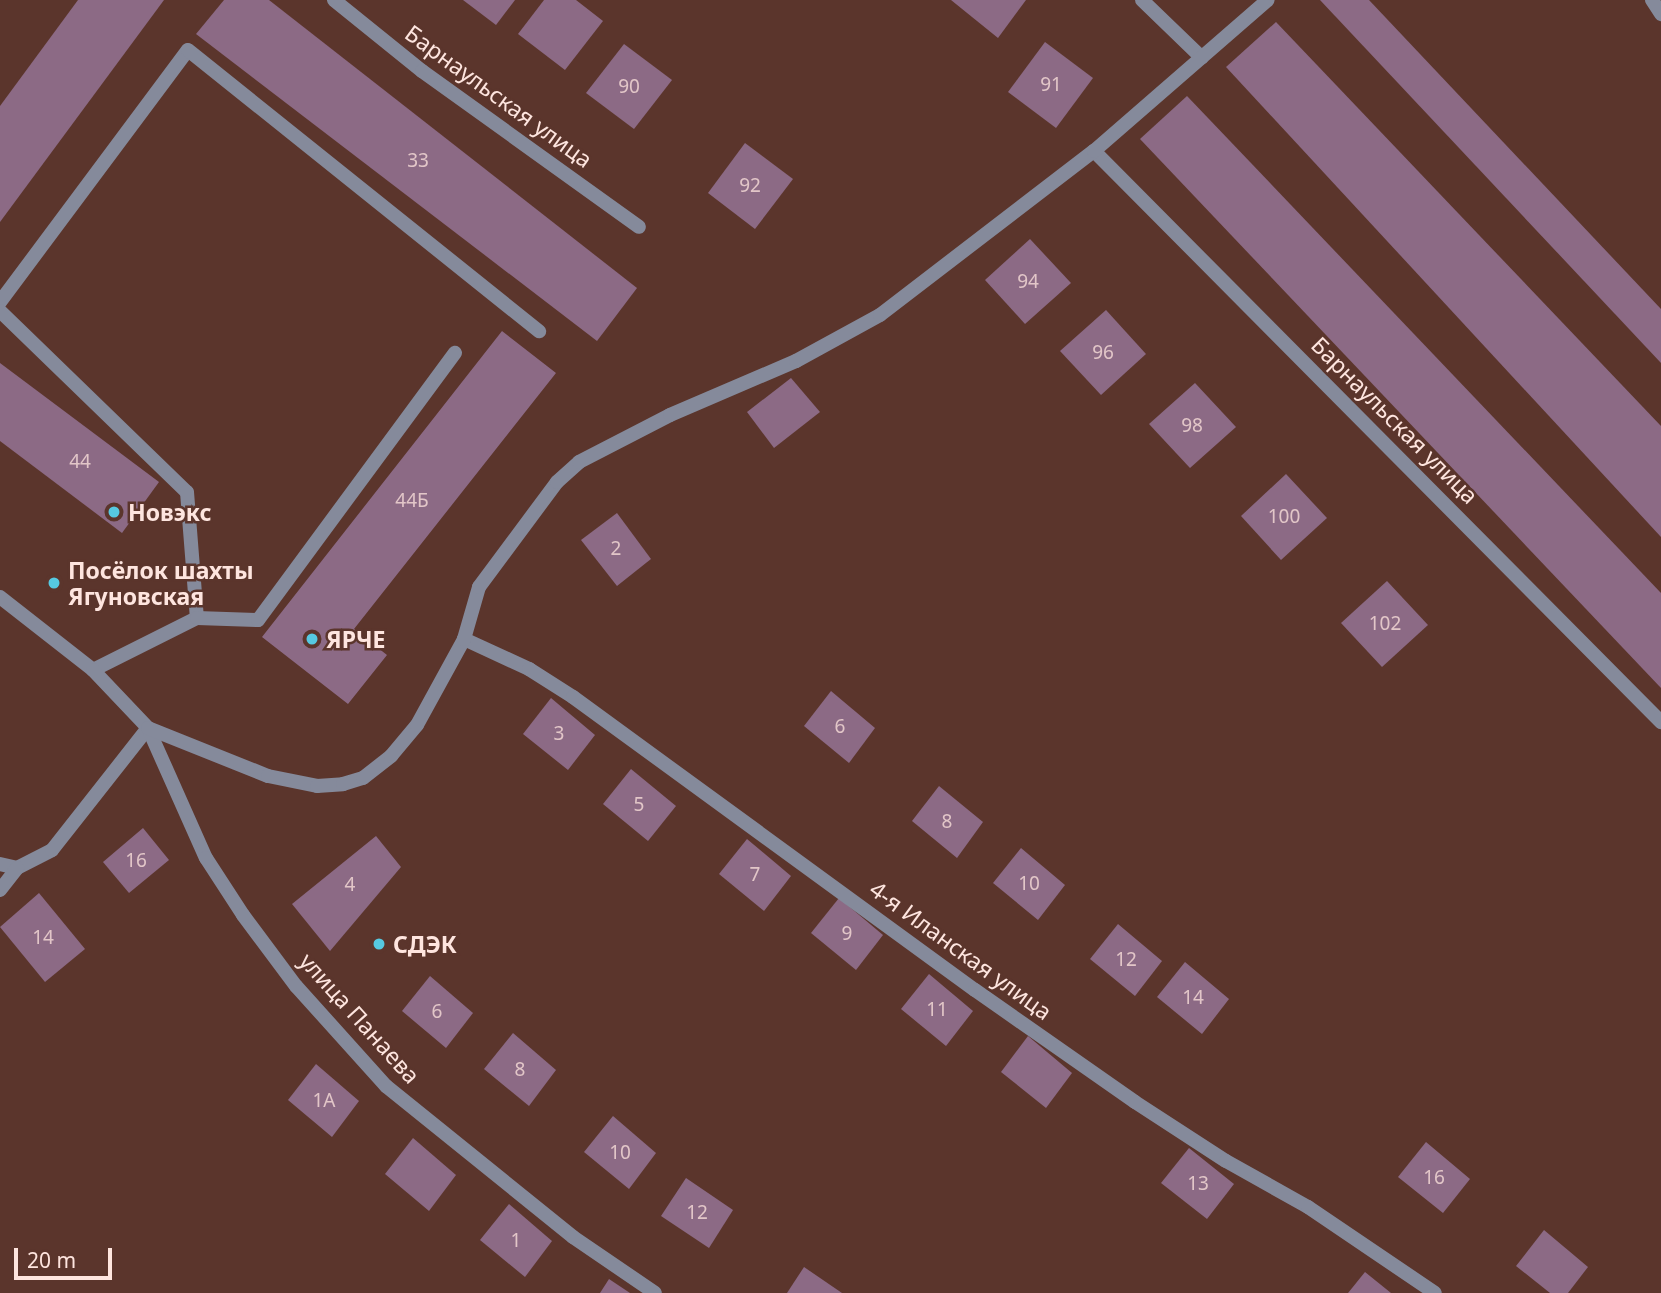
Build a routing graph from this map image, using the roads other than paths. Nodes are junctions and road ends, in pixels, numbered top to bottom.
1 (334, 0) edge
2 (1142, 0) edge
3 (1268, 0) edge
4 (1653, 0) edge
5 (1661, 14) edge
6 (1202, 58) junction
7 (1094, 151) junction
8 (639, 227) dead end
9 (0, 302) edge
10 (0, 311) edge
11 (539, 331) dead end
12 (455, 353) dead end
13 (0, 597) edge
14 (197, 618) junction
15 (464, 639) junction
16 (93, 670) junction
17 (1661, 722) edge
18 (148, 727) junction
19 (0, 864) edge
20 (17, 868) junction
21 (0, 890) edge
22 (655, 1293) edge
23 (1435, 1293) edge

1 - 8 street, Барнаульская улица
2 - 6 street
3 - 6 street
4 - 5 street
6 - 7 street
7 - 15 street
7 - 17 street, Барнаульская улица
9 - 11 street
10 - 14 street
12 - 14 street
13 - 16 street
14 - 16 street
15 - 18 street
15 - 23 street, 4-я Иланская улица
16 - 18 street
18 - 20 street
18 - 22 street, улица Панаева
19 - 20 street
20 - 21 street

